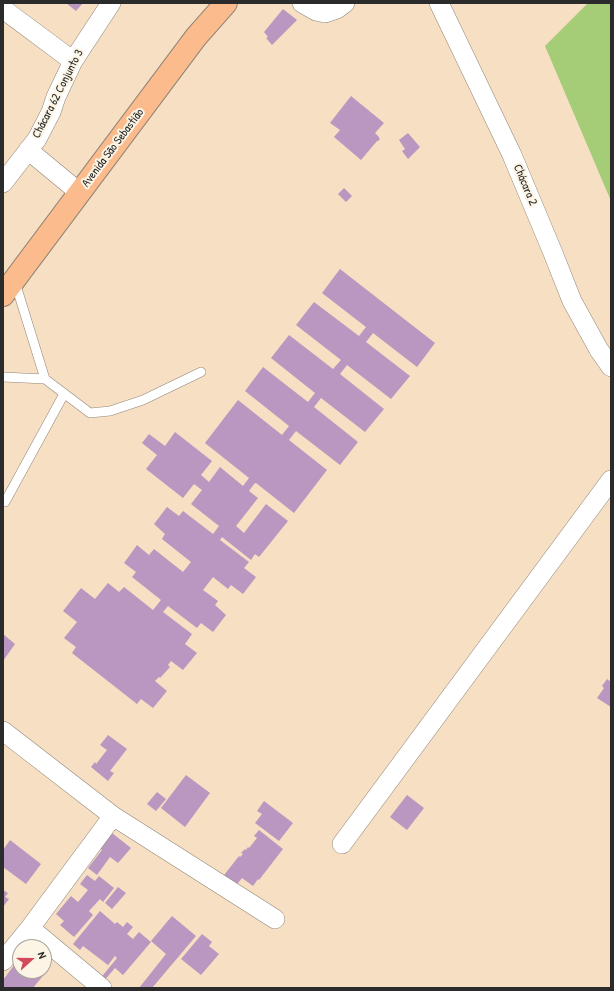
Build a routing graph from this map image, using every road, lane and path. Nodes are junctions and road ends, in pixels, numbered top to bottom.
1 (111, 3) edge
2 (302, 3) edge
3 (345, 3) edge
4 (439, 3) edge
5 (224, 4) edge
6 (3, 9) edge
7 (73, 61) junction
8 (28, 150) junction
9 (3, 183) edge
10 (80, 193) junction
11 (9, 288) edge
12 (611, 367) edge
13 (201, 372) dead end
14 (3, 377) edge
15 (45, 379) junction
16 (64, 394) junction
17 (611, 480) edge
18 (5, 502) dead end
19 (3, 731) edge
20 (113, 816) junction
21 (342, 844) dead end
22 (275, 919) dead end
23 (30, 928) junction
24 (3, 961) edge
25 (102, 988) edge

1 - 7 street, Chácara 62 Conjunto 3
2 - 3 street
4 - 12 street, Chácara 2
5 - 10 main road, Avenida São Sebastião
6 - 7 street
7 - 8 street, Chácara 62 Conjunto 3
8 - 9 street, Chácara 62 Conjunto 3
8 - 10 street
10 - 11 main road, Avenida São Sebastião
11 - 15 lane
13 - 16 lane
14 - 15 lane
15 - 16 lane
16 - 18 lane
17 - 21 street
19 - 20 street
20 - 22 street
20 - 23 street
23 - 24 street
23 - 25 street

